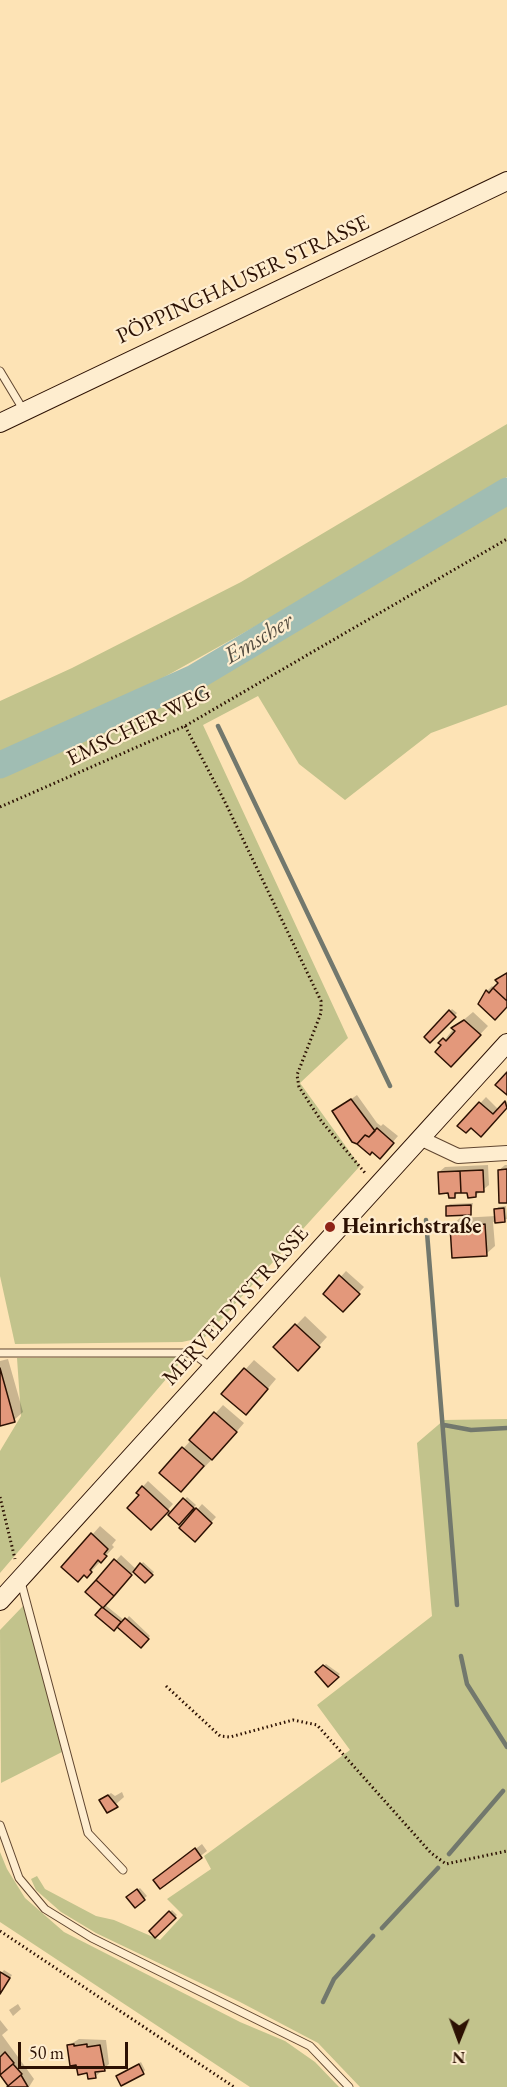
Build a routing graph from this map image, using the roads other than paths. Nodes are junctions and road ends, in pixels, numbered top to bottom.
1 (507, 181) edge
2 (0, 371) edge
3 (24, 411) junction
4 (0, 423) edge
5 (507, 1043) edge
6 (422, 1139) junction
7 (507, 1153) edge
8 (0, 1353) edge
9 (213, 1368) junction
10 (21, 1580) junction
11 (0, 1602) edge
12 (0, 1825) edge
13 (123, 1870) dead end
14 (349, 2087) edge

1 - 3 main road, PÖPPINGHAUSER STRASSE
2 - 3 lane
3 - 4 main road, PÖPPINGHAUSER STRASSE
5 - 6 main road, MERVELDTSTRASSE
6 - 7 street
6 - 9 main road, MERVELDTSTRASSE
8 - 9 lane
9 - 10 main road, MERVELDTSTRASSE
10 - 11 main road, MERVELDTSTRASSE
10 - 13 lane
12 - 14 lane

